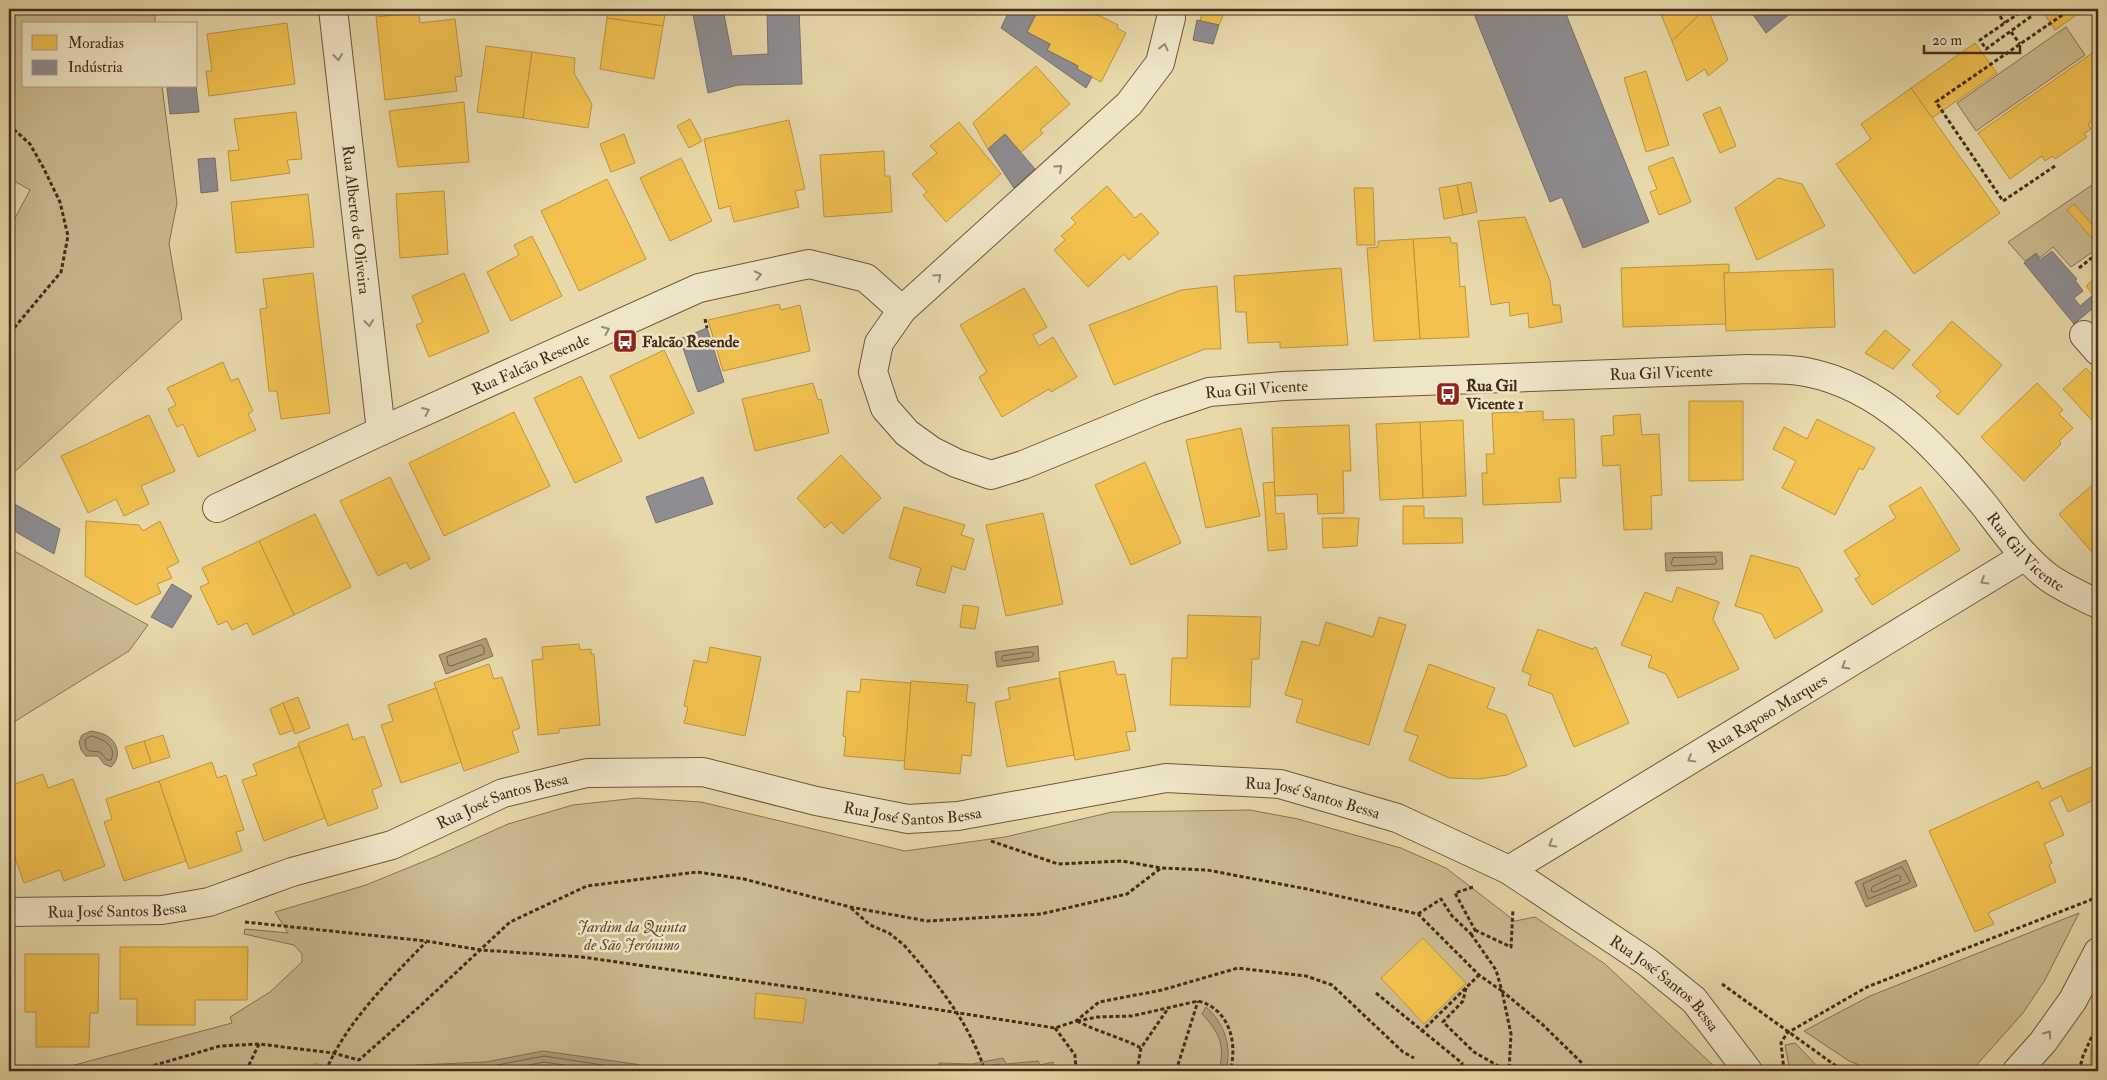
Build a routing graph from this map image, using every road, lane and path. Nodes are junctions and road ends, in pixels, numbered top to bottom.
1 (333, 9) edge
2 (1171, 9) edge
3 (2025, 9) edge
4 (2029, 9) edge
5 (2071, 9) edge
6 (1996, 11) dead end
7 (2005, 23) junction
8 (2011, 32) junction
9 (2020, 44) junction
10 (9, 125) edge
11 (2055, 166) dead end
12 (2098, 253) edge
13 (2079, 268) dead end
14 (902, 310) junction
15 (9, 334) edge
16 (381, 431) junction
17 (217, 508) dead end
18 (2025, 556) junction
19 (2097, 603) edge
20 (958, 816) junction
21 (1161, 868) junction
22 (1509, 870) junction
23 (1477, 886) dead end
24 (2098, 897) edge
25 (850, 907) junction
26 (9, 912) edge
27 (1418, 914) junction
28 (1514, 916) dead end
29 (247, 924) dead end
30 (1475, 930) junction
31 (1471, 934) junction
32 (426, 941) junction
33 (481, 950) junction
34 (2098, 952) edge
35 (1479, 975) junction
36 (1466, 988) junction
37 (1502, 991) junction
38 (1376, 993) dead end
39 (1694, 1000) junction
40 (1198, 1001) junction
41 (1169, 1007) junction
42 (1076, 1021) junction
43 (2098, 1023) edge
44 (1055, 1028) junction
45 (1421, 1032) junction
46 (1787, 1032) junction
47 (259, 1044) junction
48 (1141, 1048) junction
49 (333, 1053) junction
50 (1414, 1058) dead end
51 (135, 1071) edge
52 (246, 1071) edge
53 (326, 1071) edge
54 (985, 1071) edge
55 (1076, 1071) edge
56 (1138, 1071) edge
57 (1176, 1071) edge
58 (1230, 1071) edge
59 (1461, 1071) edge
60 (1508, 1071) edge
61 (1584, 1071) edge
62 (1748, 1071) edge
63 (1784, 1071) edge
64 (1843, 1071) edge
65 (2017, 1071) edge
66 (2079, 1071) edge

1 -> 16 street, Rua Alberto de Oliveira
14 -> 2 street, Rua Gil Vicente
3 - 7 path
4 - 8 path
5 - 9 path
6 - 7 path
7 - 8 path
8 - 9 path
9 - 11 path
10 - 15 path
12 - 13 path
16 -> 14 street, Rua Falcão Resende
14 - 18 street, Rua Gil Vicente
16 - 17 street, Rua Falcão Resende
18 - 19 street, Rua Gil Vicente
18 -> 22 street, Rua Raposo Marques
20 - 21 path
20 - 22 street, Rua José Santos Bessa
20 - 26 street, Rua José Santos Bessa
21 - 25 path
21 - 27 path
22 - 39 street, Rua José Santos Bessa
23 - 30 path
24 - 46 path
25 - 33 path
25 - 54 path, bridge
27 - 31 path
27 - 35 path
28 - 30 path
29 - 32 path
30 - 31 path
31 - 37 path
32 - 33 path
32 - 49 path
33 - 44 path
33 - 49 path
65 -> 34 street
35 - 36 path
35 - 37 path
36 - 45 path
36 - 60 path
37 - 60 path
37 - 61 path
38 - 45 path
39 - 46 path
39 - 62 street, Rua José Santos Bessa
40 - 41 path
40 - 57 path
40 - 58 path
41 - 42 path
41 - 48 path
42 - 44 path
42 - 48 path
42 - 50 path
43 - 66 path
44 - 55 path
45 - 59 path
46 - 63 path
46 - 64 path
47 - 49 path
47 - 51 path
47 - 52 path
48 - 56 path
49 - 53 path

